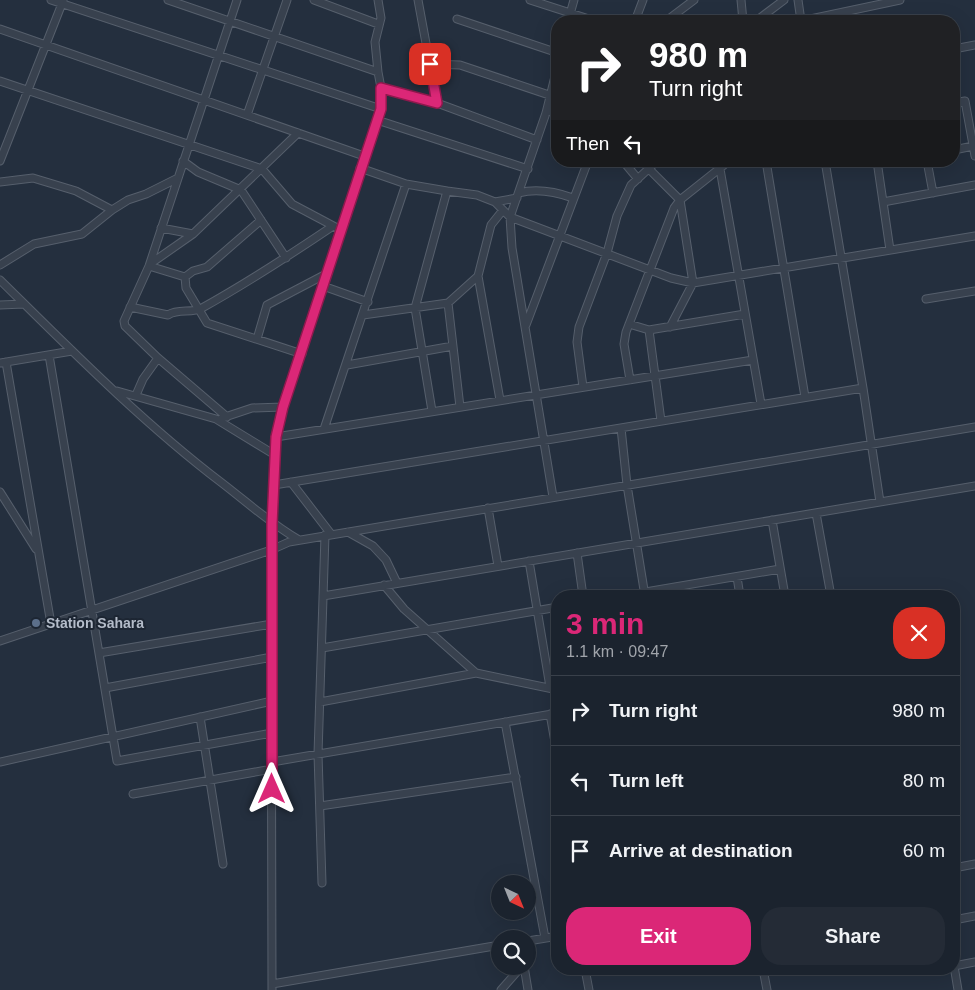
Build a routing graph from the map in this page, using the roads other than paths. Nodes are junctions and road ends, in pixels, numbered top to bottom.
1 (51, 0) edge
2 (168, 0) edge
3 (237, 0) edge
4 (287, 0) edge
5 (314, 0) edge
6 (378, 0) edge
7 (418, 0) edge
8 (530, 0) edge
9 (574, 0) edge
10 (643, 0) edge
11 (694, 0) edge
12 (741, 0) edge
13 (784, 0) edge
14 (798, 0) edge
15 (900, 0) edge
16 (62, 2) edge
17 (570, 13) junction
18 (576, 15) edge
19 (637, 15) edge
20 (674, 15) edge
21 (743, 15) edge
22 (764, 15) edge
23 (800, 15) edge
24 (829, 15) edge
25 (457, 19) dead end
26 (230, 21) junction
27 (378, 24) junction
28 (0, 29) edge
29 (274, 36) junction
30 (46, 45) junction
31 (975, 45) edge
32 (960, 48) edge
33 (551, 51) edge
34 (218, 55) junction
35 (430, 64) junction
36 (263, 70) junction
37 (378, 72) junction
38 (0, 81) edge
39 (381, 88) junction
40 (551, 88) edge
41 (29, 91) junction
42 (549, 95) junction
43 (204, 100) junction
44 (960, 102) edge
45 (437, 103) junction
46 (381, 109) junction
47 (551, 109) edge
48 (546, 113) junction
49 (247, 115) junction
50 (378, 120) junction
51 (298, 133) junction
52 (537, 140) junction
53 (189, 145) junction
54 (973, 146) junction
55 (960, 149) edge
56 (364, 156) junction
57 (975, 156) edge
58 (0, 161) edge
59 (183, 161) junction
60 (586, 167) edge
61 (629, 167) edge
62 (722, 167) edge
63 (767, 167) edge
64 (826, 167) edge
65 (877, 167) edge
66 (928, 167) edge
67 (360, 168) junction
68 (648, 168) joint
69 (262, 169) junction
70 (528, 169) junction
71 (720, 169) junction
72 (178, 178) junction
73 (638, 179) junction
74 (0, 182) edge
75 (406, 184) junction
76 (975, 185) edge
77 (241, 190) junction
78 (447, 191) junction
79 (933, 193) junction
80 (518, 195) junction
81 (573, 198) junction
82 (680, 200) junction
83 (495, 202) junction
84 (883, 202) junction
85 (112, 210) junction
86 (503, 210) junction
87 (510, 217) junction
88 (261, 220) junction
89 (333, 226) junction
90 (161, 228) junction
91 (341, 230) junction
92 (193, 234) junction
93 (559, 234) junction
94 (975, 236) edge
95 (890, 250) junction
96 (606, 254) junction
97 (286, 258) junction
98 (841, 258) junction
99 (0, 265) edge
100 (149, 265) junction
101 (784, 268) junction
102 (650, 270) junction
103 (328, 273) junction
104 (478, 276) junction
105 (739, 276) junction
106 (185, 277) junction
107 (0, 280) edge
108 (693, 283) junction
109 (323, 286) junction
110 (975, 291) edge
111 (926, 299) dead end
112 (368, 302) junction
113 (448, 303) junction
114 (24, 304) junction
115 (0, 305) edge
116 (130, 307) junction
117 (415, 308) junction
118 (199, 310) junction
119 (745, 314) junction
120 (363, 315) junction
121 (629, 324) junction
122 (526, 325) junction
123 (670, 327) junction
124 (649, 330) junction
125 (257, 339) junction
126 (453, 346) junction
127 (72, 351) junction
128 (422, 351) junction
129 (302, 354) junction
130 (49, 355) junction
131 (158, 358) junction
132 (753, 360) junction
133 (3, 362) edge
134 (347, 365) junction
135 (655, 376) junction
136 (630, 380) junction
137 (583, 387) junction
138 (863, 388) junction
139 (116, 391) junction
140 (136, 395) junction
141 (537, 395) junction
142 (805, 397) junction
143 (500, 400) junction
144 (762, 404) junction
145 (283, 407) junction
146 (460, 407) junction
147 (432, 412) junction
148 (226, 417) junction
149 (216, 419) junction
150 (661, 421) junction
151 (975, 427) edge
152 (621, 428) junction
153 (324, 429) junction
154 (276, 437) junction
155 (544, 440) junction
156 (871, 444) junction
157 (275, 455) junction
158 (290, 482) junction
159 (274, 485) junction
160 (627, 485) junction
161 (975, 486) edge
162 (0, 492) edge
163 (553, 497) junction
164 (880, 502) junction
165 (488, 508) junction
166 (816, 513) junction
167 (772, 520) junction
168 (272, 524) junction
169 (348, 532) junction
170 (328, 535) junction
171 (299, 540) junction
172 (636, 543) junction
173 (271, 550) junction
174 (38, 553) junction
175 (577, 553) junction
176 (529, 561) junction
177 (498, 566) junction
178 (780, 569) junction
179 (737, 577) junction
180 (397, 583) junction
181 (384, 585) junction
182 (582, 590) edge
183 (644, 590) edge
184 (667, 590) edge
185 (739, 590) edge
186 (784, 590) edge
187 (830, 590) edge
188 (323, 596) junction
189 (551, 608) edge
190 (92, 611) junction
191 (538, 611) junction
192 (51, 624) junction
193 (272, 624) junction
194 (428, 629) junction
195 (0, 641) edge
196 (322, 648) junction
197 (99, 653) junction
198 (272, 657) junction
199 (476, 674) junction
200 (105, 688) junction
201 (550, 688) joint
202 (272, 701) junction
203 (320, 702) junction
204 (551, 714) edge
205 (200, 717) junction
206 (505, 722) junction
207 (272, 733) junction
208 (113, 737) junction
209 (204, 745) junction
210 (318, 754) junction
211 (0, 762) edge
212 (272, 766) junction
213 (516, 777) junction
214 (210, 780) junction
215 (133, 794) dead end
216 (320, 806) junction
217 (223, 864) dead end
218 (975, 864) edge
219 (960, 867) edge
220 (322, 883) dead end
221 (975, 916) edge
222 (960, 919) edge
223 (551, 937) edge
224 (546, 938) junction
225 (536, 940) edge
226 (491, 948) edge
227 (975, 962) edge
228 (960, 965) edge
229 (515, 975) edge
230 (525, 975) edge
231 (586, 975) edge
232 (764, 975) edge
233 (956, 975) edge
234 (272, 987) edge
235 (501, 990) edge
236 (528, 990) edge
237 (589, 990) edge
238 (767, 990) edge
239 (958, 990) edge

1 - 16 street
2 - 26 street
3 - 26 street
4 - 29 street
5 - 27 street
6 - 27 street
7 - 35 street
8 - 17 street
9 - 17 street
10 - 19 street
11 - 20 street
12 - 21 street
13 - 22 street
14 - 23 street
15 - 24 street
16 - 30 street
16 - 34 street
17 - 18 street
25 - 33 street
26 - 29 street
26 - 34 street
27 - 37 street
28 - 30 street
29 - 36 street
29 - 37 street
30 - 41 street
30 - 43 street
31 - 32 street
34 - 36 street
34 - 43 street
35 - 42 street
35 - 45 street
36 - 46 street
36 - 49 street
37 - 39 street
38 - 41 street
39 - 45 street
39 - 46 street
40 - 42 street
41 - 53 street
41 - 58 street
42 - 48 street
43 - 49 street
43 - 53 street
44 - 54 street
45 - 52 street
46 - 50 street
47 - 48 street
48 - 52 street
49 - 51 street
50 - 56 street
50 - 70 street
51 - 56 street
51 - 69 street
52 - 70 street
53 - 59 street
53 - 69 street
54 - 55 street
54 - 57 street
56 - 67 street
59 - 72 street
59 - 77 street
60 - 81 street
61 - 73 street
62 - 71 street
63 - 101 street
64 - 98 street
65 - 84 street
66 - 79 street
67 - 75 street
67 - 91 street
68 - 73 street
68 - 82 street
69 - 77 street
69 - 89 street
70 - 80 street
71 - 82 street
71 - 105 street
72 - 85 street
72 - 90 street
73 - 96 street
74 - 85 street
75 - 78 street
75 - 112 street
76 - 79 street
77 - 88 street
77 - 92 street
78 - 83 street
78 - 117 street
79 - 84 street
80 - 81 street
80 - 83 street
80 - 87 street
81 - 93 street
82 - 102 street
82 - 108 street
83 - 86 street
84 - 95 street
85 - 99 street
86 - 87 street
86 - 104 street
87 - 93 street
87 - 122 street
88 - 97 street
88 - 106 street
89 - 91 street
89 - 97 street
90 - 92 street
90 - 100 street
91 - 103 street
92 - 100 street
93 - 96 street
93 - 122 street
94 - 95 street
95 - 98 street
96 - 102 street
96 - 137 street
97 - 118 street
98 - 101 street
98 - 138 street
100 - 106 street
100 - 116 street
101 - 105 street
101 - 142 street
102 - 108 street
102 - 121 street
103 - 109 street
103 - 125 street
104 - 113 street
104 - 143 street
105 - 108 street
105 - 119 street
106 - 118 street
107 - 114 street
108 - 123 street
109 - 112 street
109 - 129 street
110 - 111 street
112 - 120 street
113 - 117 street
113 - 126 street
114 - 115 street
114 - 127 street
116 - 118 street
116 - 131 street
117 - 120 street
117 - 128 street
118 - 125 street
119 - 123 street
119 - 132 street
120 - 134 street
121 - 124 street
121 - 136 street
122 - 141 street
123 - 124 street
124 - 135 street
125 - 129 street
126 - 128 street
126 - 146 street
127 - 130 street
127 - 139 street
128 - 134 street
128 - 147 street
129 - 145 street
130 - 133 street
130 - 190 street
131 - 140 street
131 - 148 street
132 - 135 street
132 - 144 street
133 - 174 street
134 - 153 street
135 - 136 street
135 - 150 street
136 - 137 street
137 - 141 street
138 - 142 street
138 - 156 street
139 - 140 street
139 - 168 street
140 - 149 street
141 - 143 street
141 - 155 street
142 - 144 street
143 - 146 street
144 - 150 street
145 - 148 street
145 - 154 street
146 - 147 street
147 - 153 street
148 - 149 street
149 - 157 street
150 - 152 street
151 - 156 street
152 - 155 street
152 - 160 street
153 - 154 street
154 - 157 street
155 - 158 street
155 - 163 street
156 - 160 street
156 - 164 street
157 - 159 street
158 - 159 street
158 - 170 street
159 - 168 street
160 - 163 street
160 - 172 street
161 - 164 street
162 - 174 street
163 - 165 street
164 - 166 street
165 - 169 street
165 - 177 street
166 - 167 street
166 - 187 street
167 - 172 street
167 - 178 street
168 - 171 street
168 - 173 street
169 - 170 street
169 - 180 street
170 - 171 street
170 - 188 street
171 - 173 street
172 - 175 street
172 - 183 street
173 - 190 street
173 - 193 street
174 - 192 street
175 - 176 street
175 - 182 street
176 - 177 street
176 - 191 street
177 - 180 street
178 - 179 street
178 - 186 street
179 - 184 street
179 - 185 street
180 - 181 street
181 - 188 street
181 - 194 street
188 - 196 street
189 - 191 street
190 - 192 street
190 - 197 street
191 - 194 street
191 - 201 street
192 - 195 street
193 - 197 street
193 - 198 street
194 - 196 street
194 - 199 street
196 - 203 street
197 - 200 street
198 - 200 street
198 - 202 street
199 - 201 street
199 - 203 street
200 - 208 street
202 - 205 street
202 - 207 street
203 - 210 street
204 - 206 street
205 - 208 street
205 - 209 street
206 - 210 street
206 - 213 street
207 - 209 street
207 - 212 street
208 - 209 street
208 - 211 street
209 - 214 street
210 - 212 street
210 - 216 street
212 - 214 street
212 - 234 street
213 - 216 street
213 - 224 street
214 - 215 street
214 - 217 street
216 - 220 street
218 - 219 street
221 - 222 street
223 - 224 street
224 - 225 street
226 - 234 street
227 - 228 street
229 - 235 street
230 - 236 street
231 - 237 street
232 - 238 street
233 - 239 street

